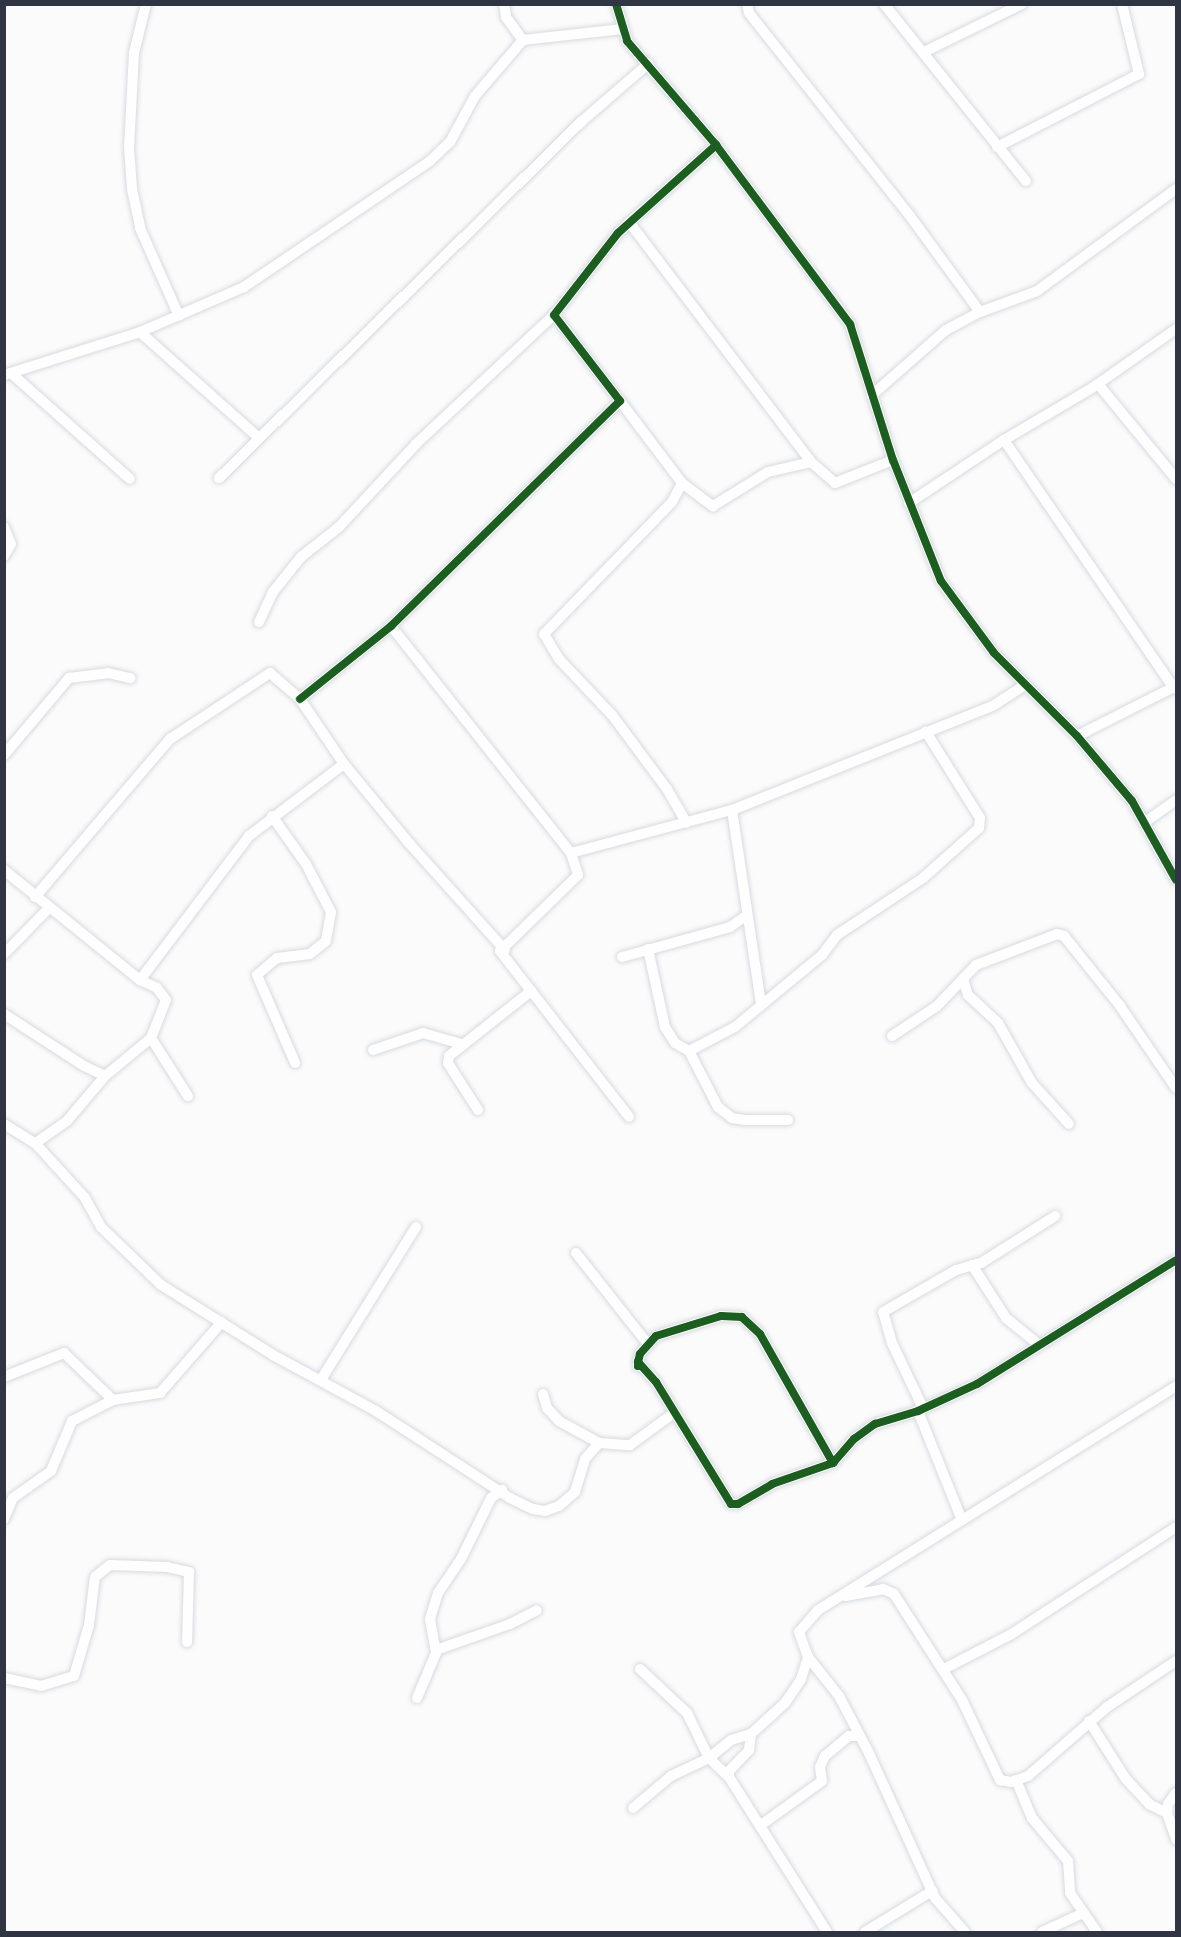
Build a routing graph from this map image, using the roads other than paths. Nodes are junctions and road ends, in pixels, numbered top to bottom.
1 (146, 4) edge
2 (504, 4) edge
3 (616, 4) edge
4 (747, 4) edge
5 (884, 4) edge
6 (1022, 4) edge
7 (1122, 4) edge
8 (622, 29) junction
9 (523, 40) junction
10 (924, 52) junction
11 (648, 64) junction
12 (716, 145) junction
13 (997, 147) junction
14 (1026, 181) dead end
15 (1176, 189) edge
16 (629, 222) junction
17 (980, 312) junction
18 (554, 315) junction
19 (179, 316) junction
20 (1176, 329) edge
21 (140, 332) junction
22 (8, 374) edge
23 (1098, 384) junction
24 (872, 395) junction
25 (620, 401) junction
26 (260, 438) junction
27 (1004, 440) junction
28 (893, 460) junction
29 (811, 462) junction
30 (219, 478) dead end
31 (130, 479) dead end
32 (1176, 479) edge
33 (682, 483) junction
34 (909, 503) junction
35 (4, 526) edge
36 (4, 556) edge
37 (259, 622) dead end
38 (390, 626) junction
39 (130, 678) dead end
40 (1023, 686) junction
41 (1175, 687) edge
42 (300, 699) junction
43 (926, 732) junction
44 (1077, 736) junction
45 (4, 755) edge
46 (344, 764) junction
47 (1176, 800) edge
48 (732, 810) junction
49 (272, 816) junction
50 (1145, 822) junction
51 (687, 824) junction
52 (571, 853) junction
53 (4, 870) edge
54 (1176, 880) edge
55 (35, 897) junction
56 (48, 908) junction
57 (746, 916) junction
58 (648, 948) junction
59 (505, 950) junction
60 (4, 954) edge
61 (621, 957) dead end
62 (963, 979) junction
63 (140, 980) junction
64 (531, 991) junction
65 (951, 993) junction
66 (968, 995) junction
67 (761, 1004) junction
68 (4, 1014) edge
69 (892, 1036) dead end
70 (151, 1038) junction
71 (461, 1044) junction
72 (373, 1050) dead end
73 (689, 1051) junction
74 (295, 1063) dead end
75 (105, 1076) junction
76 (1176, 1088) edge
77 (188, 1096) dead end
78 (478, 1110) dead end
79 (629, 1117) dead end
80 (788, 1120) dead end
81 (4, 1124) edge
82 (1069, 1124) dead end
83 (35, 1143) junction
84 (1055, 1216) dead end
85 (416, 1227) dead end
86 (576, 1253) dead end
87 (1176, 1260) edge
88 (972, 1265) junction
89 (222, 1322) junction
90 (647, 1343) junction
91 (1038, 1344) junction
92 (4, 1377) edge
93 (322, 1378) junction
94 (1176, 1386) edge
95 (543, 1394) dead end
96 (113, 1400) junction
97 (921, 1409) junction
98 (674, 1413) junction
99 (598, 1443) junction
100 (833, 1463) junction
101 (502, 1490) junction
102 (961, 1518) junction
103 (4, 1519) edge
104 (1176, 1527) edge
105 (837, 1598) junction
106 (537, 1610) dead end
107 (187, 1642) dead end
108 (436, 1650) junction
109 (808, 1657) junction
110 (1176, 1660) edge
111 (640, 1669) dead end
112 (944, 1669) junction
113 (4, 1678) edge
114 (417, 1698) dead end
115 (1089, 1721) junction
116 (752, 1734) junction
117 (859, 1736) junction
118 (710, 1758) junction
119 (729, 1777) junction
120 (1016, 1780) junction
121 (1176, 1793) edge
122 (633, 1808) dead end
123 (1167, 1813) junction
124 (761, 1825) junction
125 (1176, 1839) edge
126 (932, 1891) junction
127 (1081, 1914) junction
128 (826, 1932) edge
129 (865, 1932) edge
130 (965, 1932) edge
131 (1042, 1932) edge
132 (1096, 1932) edge

1 - 19 street
2 - 9 street
3 - 8 street
4 - 17 street
5 - 10 street
6 - 10 street
7 - 13 street
8 - 9 street
8 - 11 street
9 - 19 street
10 - 13 street
11 - 12 street
11 - 26 street
12 - 16 street
12 - 24 street
13 - 14 street
15 - 17 street
16 - 18 street
16 - 29 street
17 - 24 street
18 - 25 street
18 - 37 street
19 - 21 street
20 - 23 street
21 - 22 street
21 - 26 street
22 - 31 street
23 - 27 street
23 - 32 street
24 - 28 street
25 - 33 street
25 - 38 street
26 - 30 street
27 - 34 street
27 - 41 street
28 - 29 street
28 - 34 street
29 - 33 street
33 - 51 street
34 - 40 street
35 - 36 street
38 - 42 street
38 - 52 street
39 - 45 street
40 - 43 street
40 - 44 street
41 - 44 street
42 - 46 street
42 - 55 street
43 - 48 street
43 - 67 street
44 - 50 street
46 - 49 street
46 - 59 street
47 - 50 street
48 - 51 street
48 - 57 street
49 - 63 street
49 - 74 street
50 - 54 street
51 - 52 street
52 - 59 street
53 - 55 street
55 - 56 street
56 - 60 street
56 - 63 street
57 - 58 street
57 - 67 street
58 - 61 street
58 - 73 street
59 - 64 street
62 - 65 street
62 - 66 street
62 - 76 street
63 - 70 street
64 - 71 street
64 - 79 street
65 - 66 street
65 - 69 street
66 - 82 street
67 - 73 street
68 - 75 street
70 - 75 street
70 - 77 street
71 - 72 street
71 - 78 street
73 - 80 street
75 - 83 street
81 - 83 street
83 - 89 street
84 - 88 street
85 - 93 street
86 - 90 street
87 - 91 street
88 - 91 street
88 - 97 street
89 - 93 street
89 - 96 street
90 - 98 street
90 - 100 street
91 - 97 street
92 - 96 street
93 - 101 street
94 - 102 street
95 - 99 street
96 - 103 street
97 - 100 street
97 - 102 street
98 - 99 street
98 - 100 street
99 - 101 street
101 - 108 street
102 - 105 street
104 - 112 street
105 - 109 street
105 - 112 street
106 - 108 street
107 - 113 street
108 - 114 street
109 - 116 street
109 - 117 street
110 - 115 street
111 - 118 street
112 - 120 street
115 - 120 street
115 - 123 street
116 - 118 street
116 - 119 street
117 - 124 street
117 - 126 street
118 - 119 street
118 - 122 street
119 - 124 street
120 - 127 street
121 - 123 street
123 - 125 street
124 - 128 street
126 - 129 street
126 - 130 street
127 - 131 street
127 - 132 street

